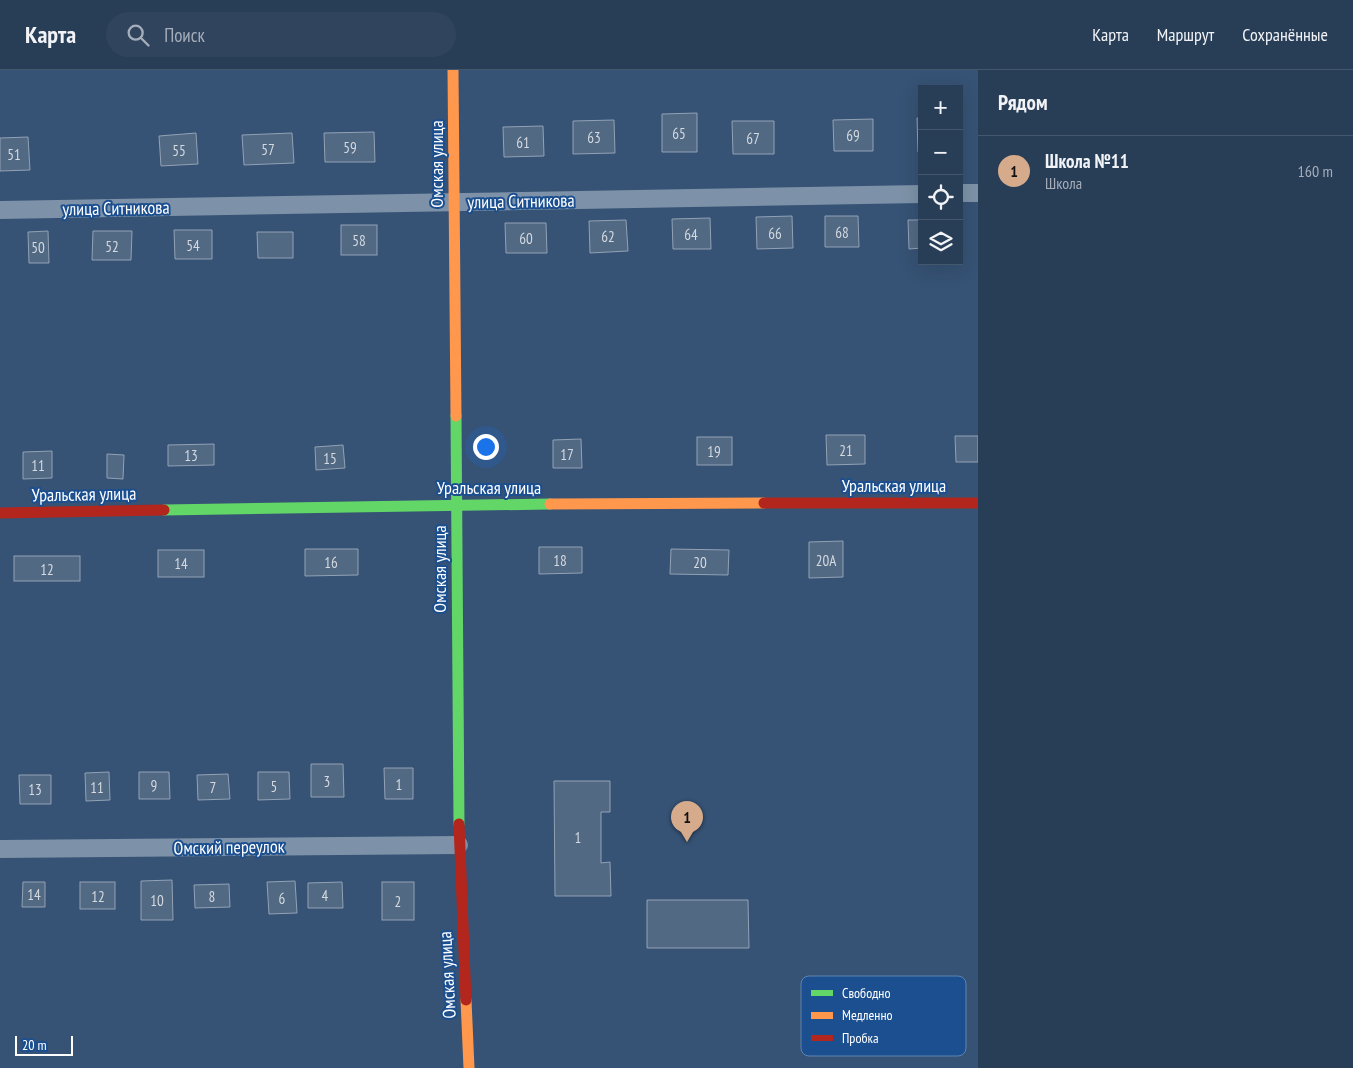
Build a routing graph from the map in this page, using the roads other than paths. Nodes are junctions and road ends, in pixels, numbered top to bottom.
1 (453, 70) edge
2 (978, 193) edge
3 (918, 194) edge
4 (963, 194) edge
5 (454, 202) junction
6 (0, 210) edge
7 (978, 503) edge
8 (457, 504) junction
9 (0, 513) edge
10 (459, 845) junction
11 (0, 849) edge
12 (469, 1068) edge

1 - 5 street, Омская улица
2 - 4 street
3 - 5 street, улица Ситникова
5 - 6 street, улица Ситникова
5 - 8 street, Омская улица
7 - 8 street, Уральская улица
8 - 9 street, Уральская улица
8 - 10 street, Омская улица
10 - 11 street, Омский переулок
10 - 12 street, Омская улица

